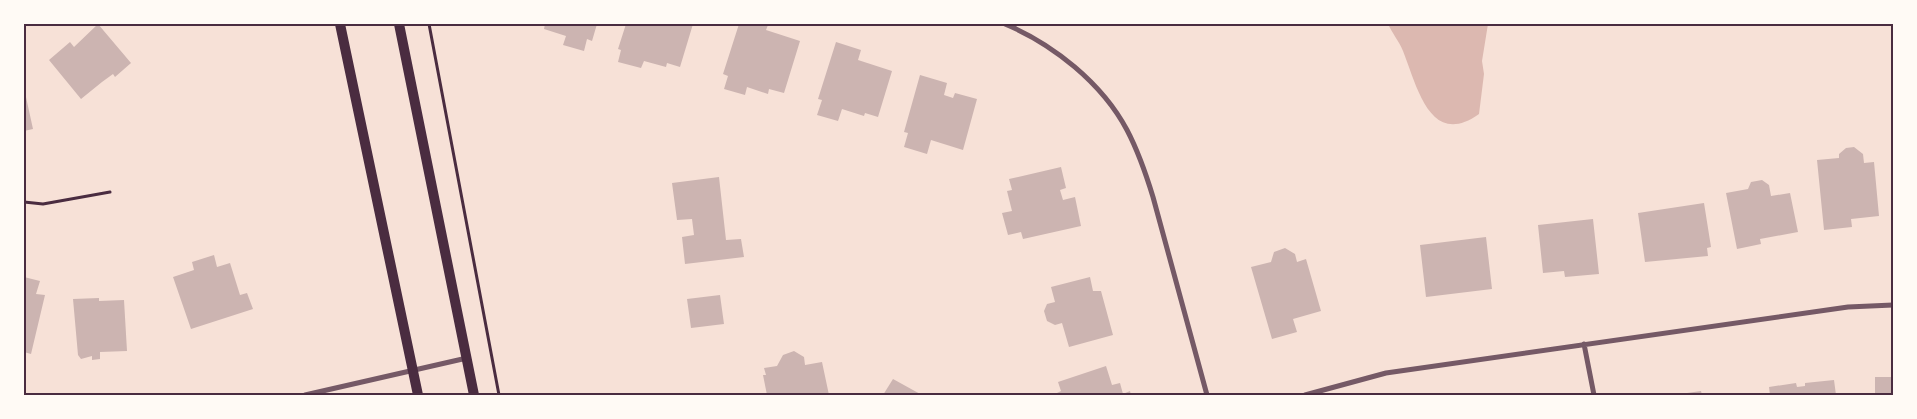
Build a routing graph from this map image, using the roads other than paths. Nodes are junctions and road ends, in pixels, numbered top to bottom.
1 (340, 24) edge
2 (399, 24) edge
3 (1005, 24) edge
4 (1893, 305) edge
5 (1584, 344) junction
6 (468, 358) junction
7 (413, 370) junction
8 (305, 395) edge
9 (418, 395) edge
10 (474, 395) edge
11 (1207, 395) edge
12 (1305, 395) edge
13 (1594, 395) edge

1 - 7 main road
2 - 6 main road
3 - 11 street
4 - 5 street
5 - 12 street
5 - 13 street
6 - 7 street
6 - 10 main road
7 - 8 street
7 - 9 main road

